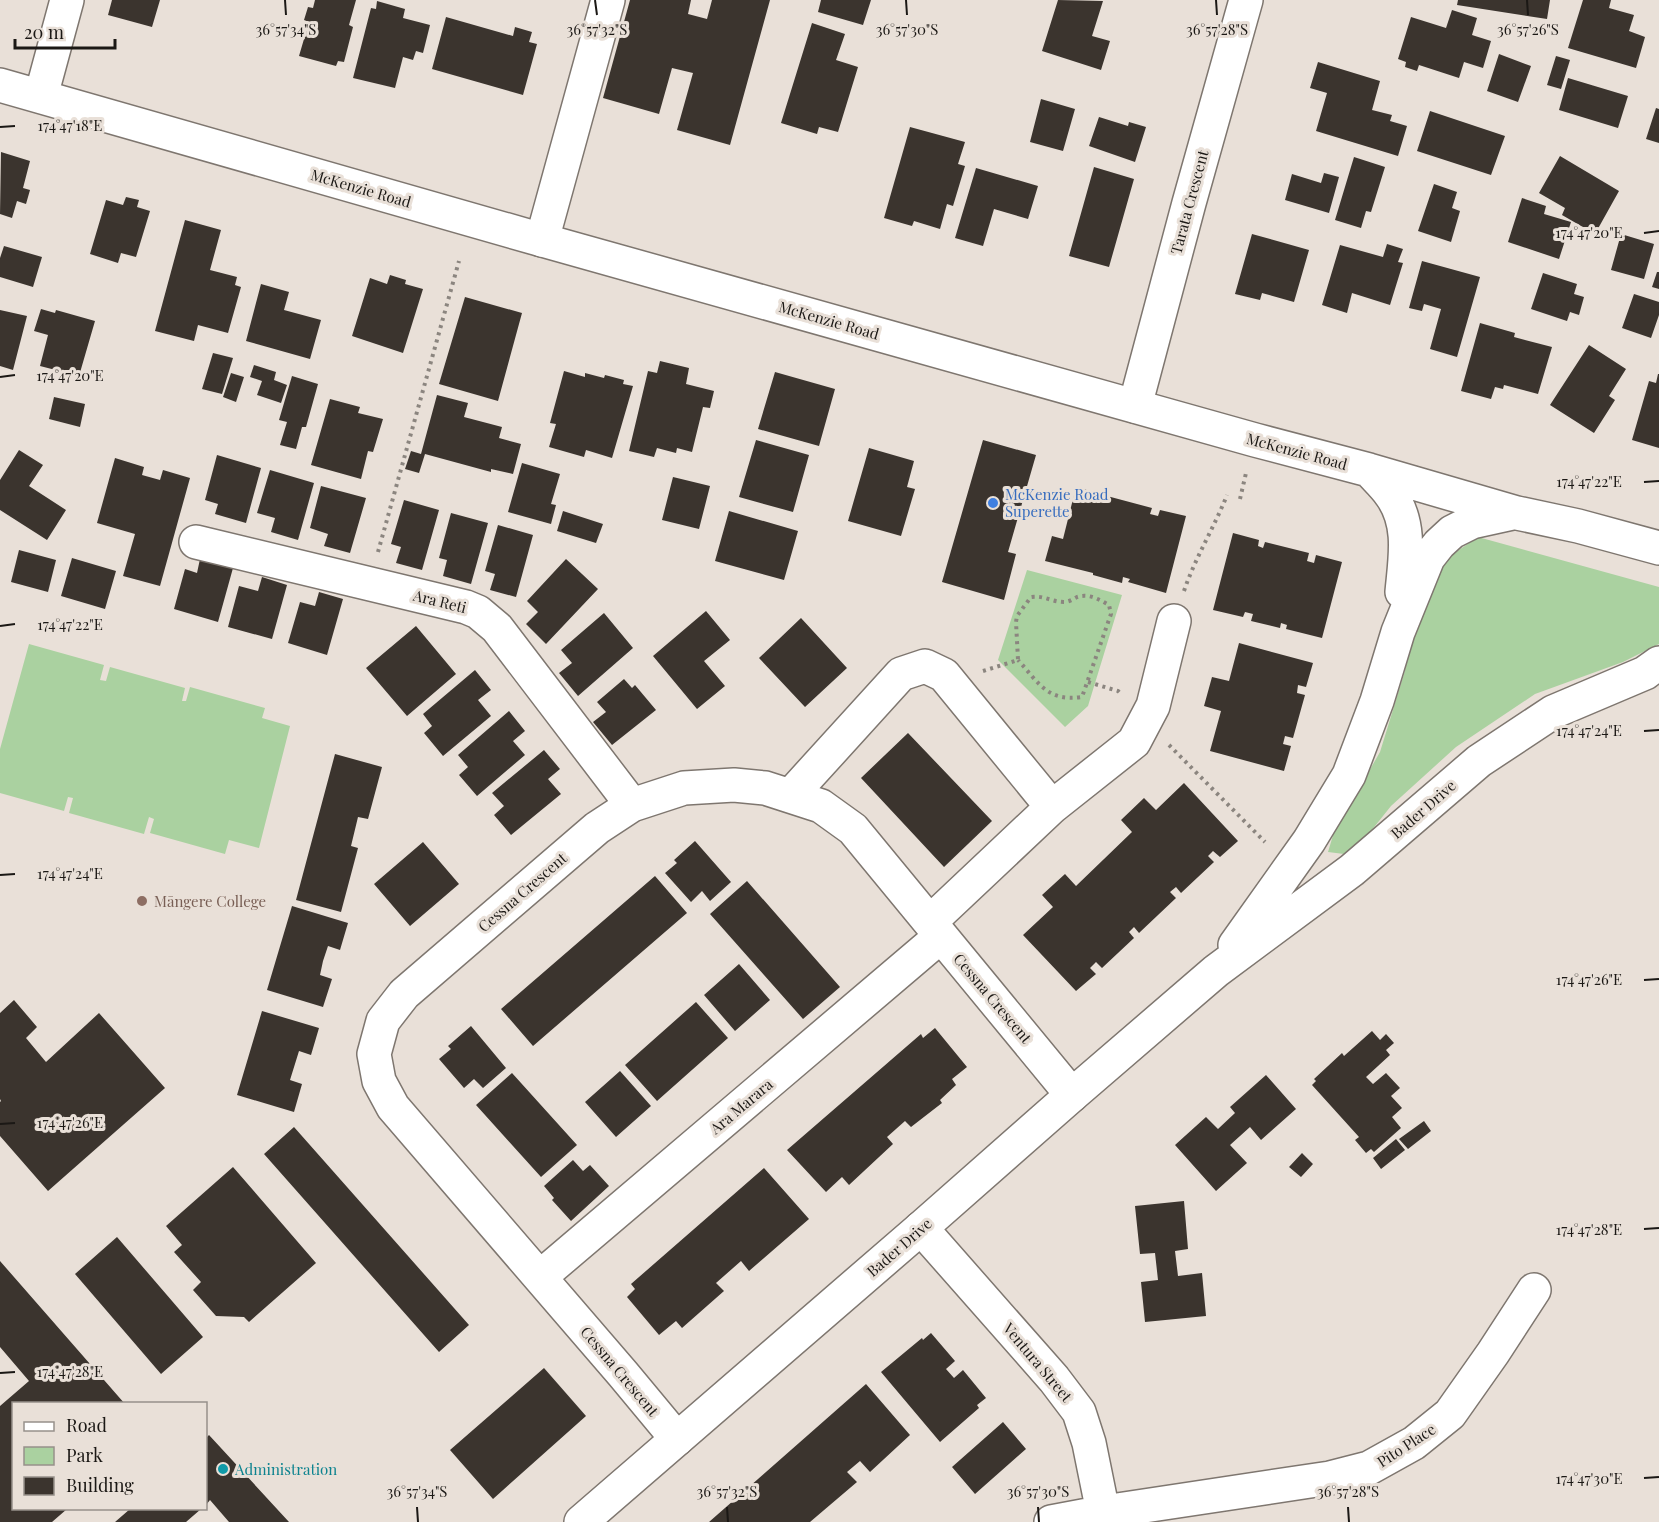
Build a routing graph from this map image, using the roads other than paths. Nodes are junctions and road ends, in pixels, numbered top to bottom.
1 (67, 0) edge
2 (608, 0) edge
3 (1246, 0) edge
4 (0, 85) edge
5 (41, 96) junction
6 (542, 240) junction
7 (1135, 406) junction
8 (1369, 470) junction
9 (1517, 513) junction
10 (196, 542) dead end
11 (1659, 548) edge
12 (1174, 621) road end
13 (1398, 632) junction
14 (1654, 669) edge
15 (791, 795) junction
16 (632, 805) junction
17 (1052, 807) junction
18 (936, 929) junction
19 (1216, 971) junction
20 (1071, 1095) junction
21 (921, 1228) junction
22 (540, 1277) junction
23 (1534, 1290) dead end
24 (677, 1439) junction
25 (1105, 1517) edge
26 (581, 1522) edge
27 (1052, 1522) edge

1 - 5 street
2 - 6 street
3 - 7 street, Tarata Crescent
4 - 5 street, McKenzie Road
5 - 6 street, McKenzie Road
6 - 7 street, McKenzie Road
7 - 8 street, McKenzie Road
8 - 9 street, McKenzie Road
8 - 13 street, Bader Drive
9 - 11 street, McKenzie Road
9 - 13 street, Bader Drive
10 - 16 street, Ara Reti
12 - 17 street, Ara Marara
13 - 19 street, Bader Drive
14 - 19 street, Bader Drive
15 - 16 street, Cessna Crescent
15 - 17 street
15 - 18 street, Cessna Crescent
16 - 22 street, Cessna Crescent
17 - 18 street, Ara Marara
18 - 20 street, Cessna Crescent
18 - 22 street, Ara Marara
19 - 20 street, Bader Drive
20 - 21 street, Bader Drive
21 - 24 street, Bader Drive
21 - 25 street, Ventura Street
22 - 24 street, Cessna Crescent
23 - 25 street, Pito Place
24 - 26 street, Bader Drive
25 - 27 street, Pito Place

